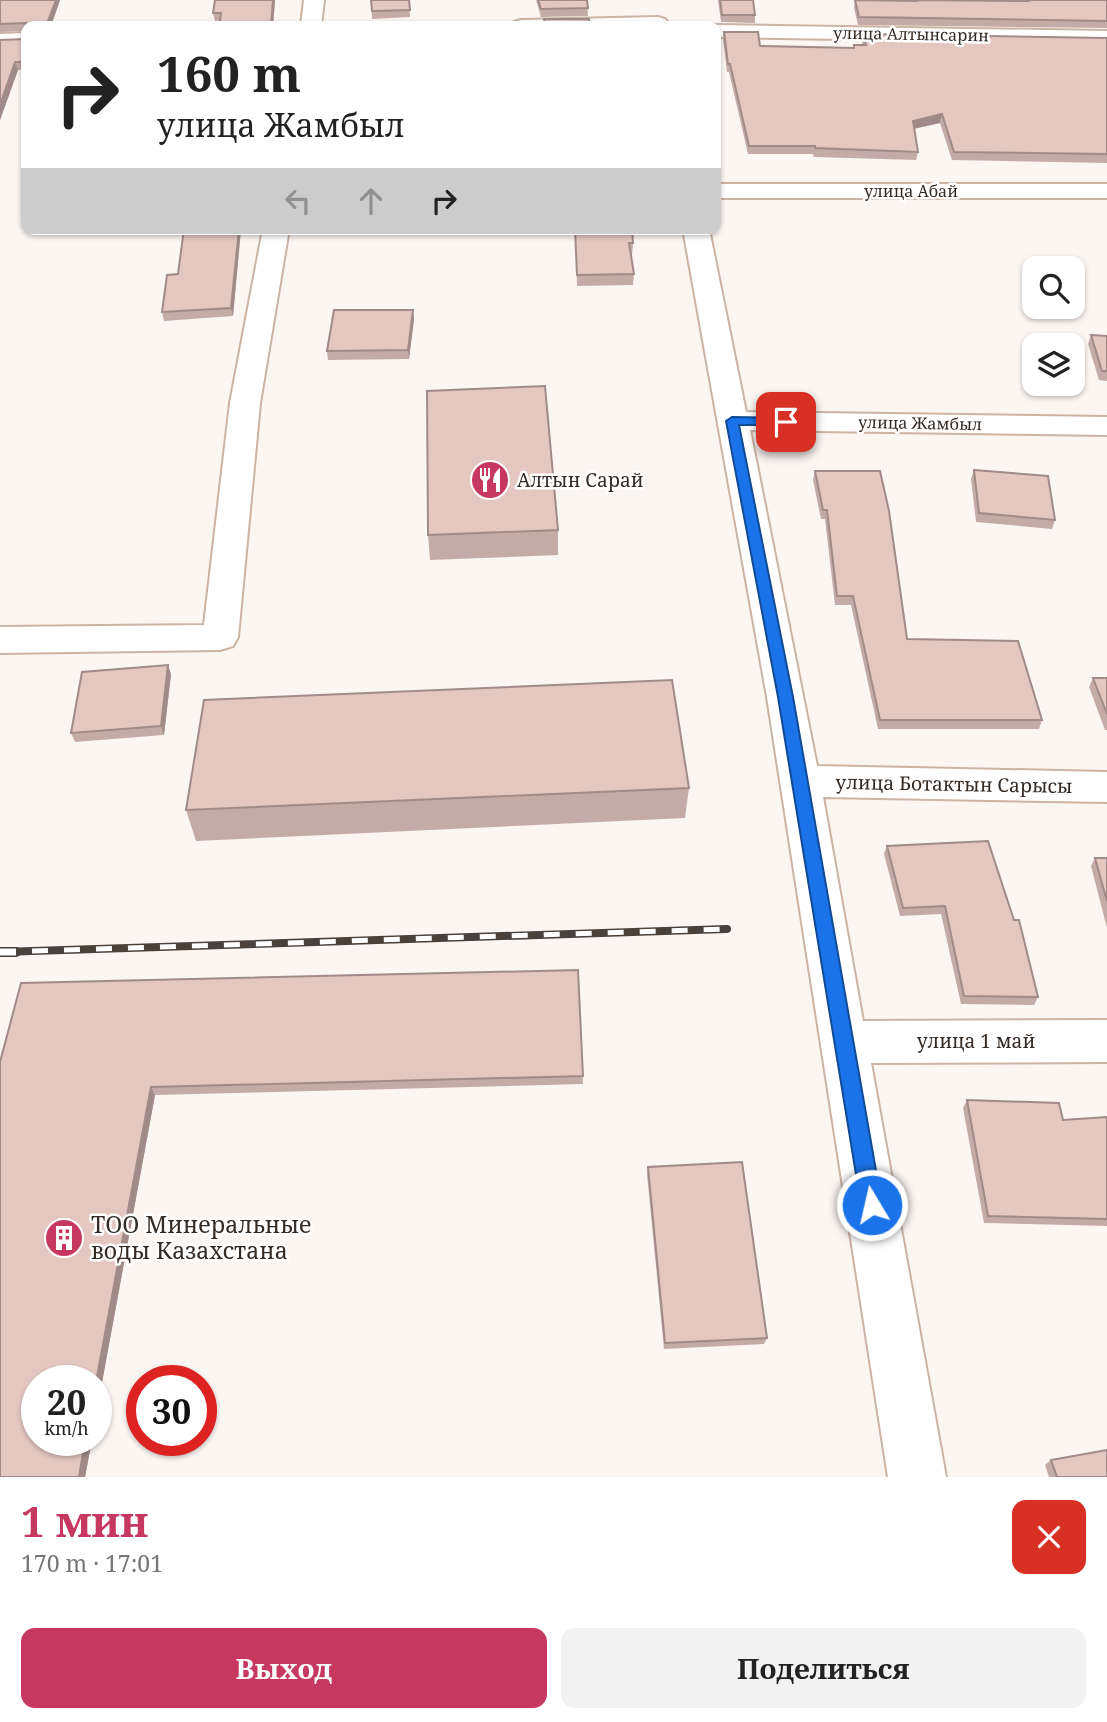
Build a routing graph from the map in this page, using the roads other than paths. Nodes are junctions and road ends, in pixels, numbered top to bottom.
1 (314, 0) edge
2 (654, 0) edge
3 (312, 21) edge
4 (658, 21) edge
5 (721, 31) edge
6 (1107, 37) edge
7 (21, 39) edge
8 (0, 40) edge
9 (721, 191) edge
10 (1107, 191) edge
11 (275, 235) edge
12 (697, 235) edge
13 (732, 421) junction
14 (1107, 426) edge
15 (0, 640) edge
16 (800, 781) junction
17 (1107, 787) edge
18 (1107, 1041) edge
19 (844, 1042) junction
20 (917, 1477) edge

1 - 3 street
2 - 4 street
5 - 6 street, улица Алтынсарин
7 - 8 street
9 - 10 street, улица Абай
11 - 15 street
12 - 13 street
13 - 14 street, улица Жамбыл
13 - 16 street
16 - 17 street, улица Ботактын Сарысы
16 - 19 street
18 - 19 street, улица 1 май
19 - 20 street

